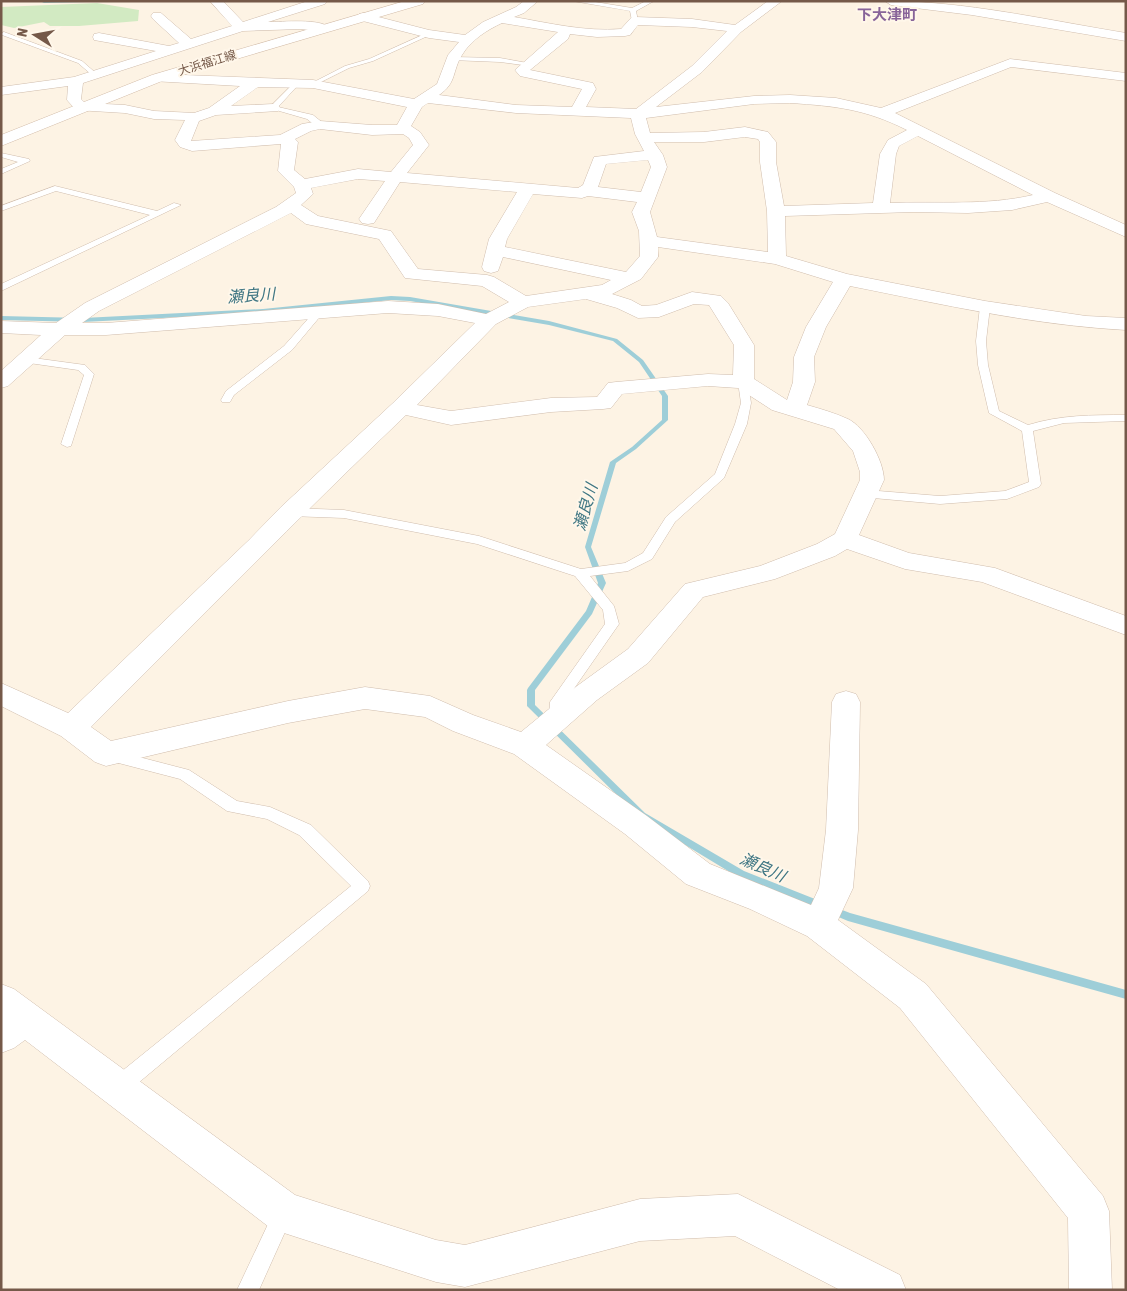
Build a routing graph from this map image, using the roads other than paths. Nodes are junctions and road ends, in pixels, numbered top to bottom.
1 (216, 1) edge
2 (321, 1) edge
3 (419, 1) edge
4 (532, 1) edge
5 (576, 1) edge
6 (651, 1) edge
7 (776, 1) edge
8 (892, 1) edge
9 (985, 1) edge
10 (972, 12) junction
11 (634, 15) junction
12 (157, 16) dead end
13 (363, 17) junction
14 (502, 19) junction
15 (240, 27) junction
16 (324, 28) junction
17 (565, 29) junction
18 (737, 29) junction
19 (4, 34) dead end
20 (429, 34) junction
21 (1126, 37) edge
22 (99, 38) dead end
23 (468, 38) junction
24 (188, 44) junction
25 (172, 49) junction
26 (453, 59) junction
27 (530, 64) junction
28 (94, 74) junction
29 (1126, 77) edge
30 (157, 78) junction
31 (76, 81) junction
32 (254, 82) junction
33 (297, 83) junction
34 (313, 84) junction
35 (1, 91) edge
36 (421, 101) junction
37 (82, 107) junction
38 (273, 108) junction
39 (214, 111) junction
40 (577, 111) junction
41 (882, 113) junction
42 (639, 114) junction
43 (193, 118) junction
44 (320, 125) junction
45 (407, 129) junction
46 (917, 131) junction
47 (645, 138) junction
48 (283, 139) junction
49 (1, 141) edge
50 (1, 155) edge
51 (655, 155) junction
52 (1, 172) edge
53 (396, 176) junction
54 (302, 186) junction
55 (527, 189) junction
56 (586, 190) junction
57 (1049, 197) junction
58 (648, 198) junction
59 (291, 204) junction
60 (177, 205) dead end
61 (1, 209) edge
62 (881, 209) junction
63 (776, 211) junction
64 (158, 214) junction
65 (368, 219) dead end
66 (1126, 232) edge
67 (650, 241) junction
68 (496, 250) junction
69 (777, 258) junction
70 (629, 278) junction
71 (844, 279) junction
72 (487, 281) junction
73 (1, 288) edge
74 (588, 293) junction
75 (523, 302) junction
76 (985, 308) junction
77 (318, 313) junction
78 (489, 320) junction
79 (1126, 324) edge
80 (1, 327) edge
81 (60, 329) junction
82 (26, 360) junction
83 (1, 382) edge
84 (743, 382) junction
85 (226, 400) dead end
86 (401, 408) junction
87 (795, 409) junction
88 (1126, 418) edge
89 (1027, 429) junction
90 (67, 444) dead end
91 (866, 494) junction
92 (290, 512) junction
93 (845, 539) junction
94 (580, 574) junction
95 (1126, 626) edge
96 (1, 693) edge
97 (846, 702) dead end
98 (556, 719) junction
99 (71, 728) junction
100 (525, 746) junction
101 (106, 754) junction
102 (819, 925) junction
103 (9, 1019) edge
104 (116, 1088) junction
105 (284, 1212) junction
106 (248, 1290) edge
107 (886, 1290) edge
108 (1091, 1290) edge

1 - 15 street
2 - 15 street
3 - 13 street, 大浜福江線
4 - 14 street
5 - 11 lane
6 - 11 lane
7 - 18 street
8 - 10 street
9 - 10 street
10 - 21 street
11 - 17 street
11 - 18 street
12 - 24 street
13 - 16 street, 大浜福江線
13 - 20 street
14 - 17 street
14 - 23 street
15 - 16 street
15 - 24 street
16 - 30 street, 大浜福江線
17 - 27 street
18 - 42 street
19 - 28 lane
20 - 23 street
20 - 34 lane
22 - 25 street
23 - 26 street
24 - 25 street
25 - 28 street
26 - 27 lane
26 - 36 street
27 - 40 street
28 - 31 street
29 - 41 street
30 - 32 street
30 - 37 street, 大浜福江線
31 - 35 street
31 - 37 street
32 - 33 street
32 - 39 street
33 - 34 street
33 - 38 lane
34 - 36 street
36 - 40 street
36 - 45 street
37 - 43 street
37 - 49 street, 大浜福江線
38 - 39 street
38 - 44 lane
39 - 43 street
40 - 42 street
41 - 42 street
41 - 46 street
42 - 47 street
43 - 48 street
44 - 45 street
44 - 48 street
45 - 53 street
46 - 57 street
46 - 62 street
47 - 51 street
47 - 63 street
48 - 54 street
50 - 52 lane
51 - 56 street
51 - 58 street
53 - 54 street
53 - 55 street
53 - 65 street
54 - 59 street
55 - 56 street
55 - 68 street
56 - 58 street
57 - 62 street
57 - 66 street
58 - 67 street
59 - 72 street
59 - 81 street
60 - 64 lane
61 - 64 lane
62 - 63 street
63 - 69 street
64 - 73 lane
67 - 69 street
67 - 70 street
68 - 70 street
68 - 72 street
69 - 71 street
70 - 74 street
71 - 76 street
71 - 87 street
72 - 75 street
74 - 75 street
74 - 84 street
75 - 78 street
76 - 79 street
76 - 89 lane
77 - 78 street
77 - 81 street
77 - 85 lane
78 - 86 street
80 - 81 street
81 - 82 street
82 - 83 street
82 - 90 lane
84 - 86 street
84 - 87 street
84 - 94 lane
86 - 92 street
87 - 91 street
88 - 89 lane
89 - 91 lane
91 - 93 street
92 - 94 lane
92 - 99 street
93 - 95 street
93 - 98 street
94 - 98 lane
96 - 99 street
97 - 102 street
98 - 100 street
99 - 101 street
100 - 101 street
100 - 102 street
101 - 104 lane
102 - 108 street
103 - 104 street
104 - 105 street
105 - 106 lane
105 - 107 street

